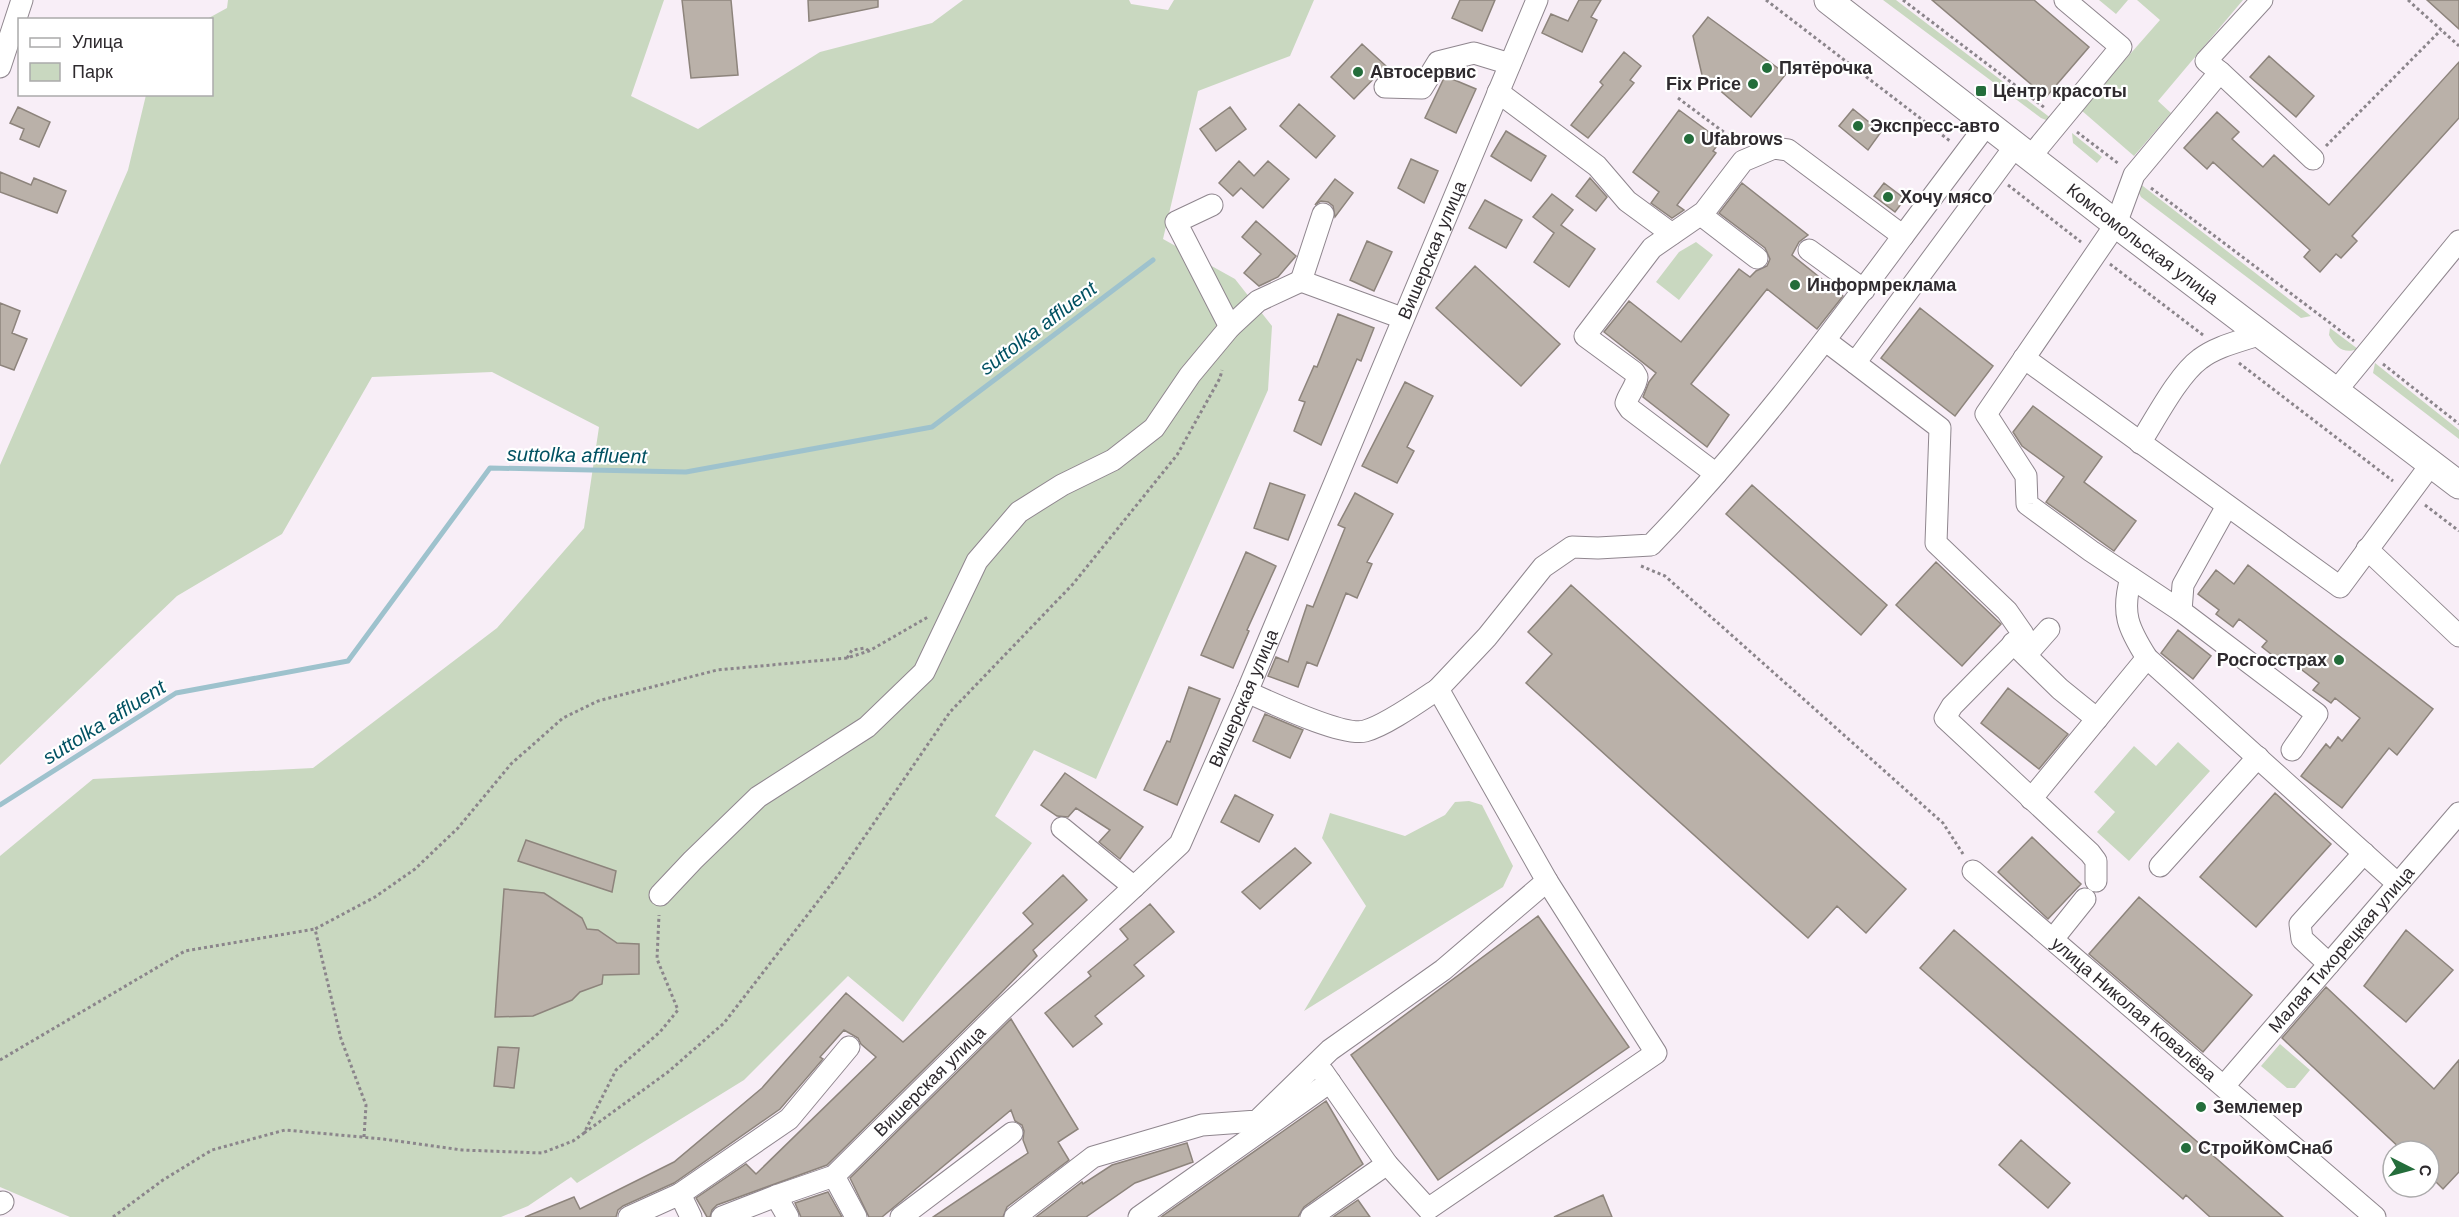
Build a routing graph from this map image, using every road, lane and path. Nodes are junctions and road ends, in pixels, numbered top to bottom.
1 (22, 0) edge
2 (1537, 0) edge
3 (1828, 0) edge
4 (1903, 0) edge
5 (2065, 0) edge
6 (2262, 0) edge
7 (2408, 0) edge
8 (2441, 30) junction
9 (2459, 46) edge
10 (1510, 64) junction
11 (0, 67) edge
12 (2220, 72) junction
13 (1385, 87) dead end
14 (1498, 92) junction
15 (1678, 98) dead end
16 (2060, 119) junction
17 (1987, 124) junction
18 (2023, 150) junction
19 (1755, 156) junction
20 (2313, 159) joint
21 (2134, 175) junction
22 (1212, 205) dead end
23 (1323, 214) dead end
24 (1701, 215) junction
25 (2116, 224) junction
26 (1672, 234) junction
27 (1903, 236) junction
28 (2457, 246) edge
29 (1809, 250) dead end
30 (1757, 258) dead end
31 (1301, 281) junction
32 (1864, 290) junction
33 (1402, 318) junction
34 (1230, 327) junction
35 (2261, 334) junction
36 (1826, 341) junction
37 (2367, 351) junction
38 (2024, 358) junction
39 (1855, 363) junction
40 (1222, 368) dead end
41 (2337, 391) junction
42 (2459, 424) edge
43 (2140, 443) junction
44 (2432, 463) junction
45 (1716, 474) junction
46 (2459, 485) edge
47 (2227, 506) junction
48 (2367, 549) junction
49 (1636, 564) dead end
50 (2131, 578) junction
51 (937, 611) dead end
52 (2181, 611) junction
53 (2049, 629) dead end
54 (2459, 636) edge
55 (2020, 649) junction
56 (2147, 657) junction
57 (1438, 689) junction
58 (1246, 692) junction
59 (2097, 719) junction
60 (2292, 750) dead end
61 (2258, 757) junction
62 (2031, 799) junction
63 (2459, 813) edge
64 (1062, 828) dead end
65 (2364, 853) junction
66 (2160, 866) dead end
67 (1973, 870) joint
68 (1547, 881) junction
69 (2096, 881) dead end
70 (2398, 884) junction
71 (1134, 887) junction
72 (660, 895) joint
73 (2085, 900) dead end
74 (315, 929) junction
75 (2053, 939) junction
76 (2329, 964) junction
77 (849, 1047) dead end
78 (0, 1060) edge
79 (1316, 1061) junction
80 (1330, 1082) junction
81 (2224, 1086) junction
82 (584, 1133) junction
83 (1012, 1133) dead end
84 (364, 1137) junction
85 (1386, 1164) junction
86 (834, 1176) junction
87 (680, 1194) junction
88 (776, 1196) junction
89 (113, 1217) edge
90 (629, 1217) edge
91 (691, 1217) edge
92 (722, 1217) edge
93 (788, 1217) edge
94 (856, 1217) edge
95 (901, 1217) edge
96 (1014, 1217) edge
97 (1139, 1217) edge
98 (1311, 1217) edge
99 (2374, 1217) edge

1 - 11 street
2 - 10 street, Вишерская улица
3 - 17 main road, Комсомольская улица
4 - 16 path
5 - 16 street
6 - 12 street
7 - 8 path
8 - 9 path
8 - 20 path
10 - 13 street
10 - 14 street, Вишерская улица
12 - 20 street
12 - 21 street
14 - 26 street
14 - 33 street, Вишерская улица
15 - 19 path
16 - 18 street
16 - 21 path
17 - 18 main road, Комсомольская улица
17 - 27 street
18 - 25 main road, Комсомольская улица
18 - 39 street
19 - 24 street
19 - 27 street
21 - 25 street
21 - 37 path
22 - 34 street
23 - 31 street
24 - 26 street
24 - 30 street
25 - 35 main road, Комсомольская улица
25 - 38 street
26 - 45 street
27 - 32 street
28 - 37 street
29 - 32 street
31 - 33 street
31 - 34 street
32 - 36 street
33 - 58 street, Вишерская улица
34 - 72 street
35 - 41 main road, Комсомольская улица
35 - 43 street
36 - 39 street
36 - 45 street
37 - 41 street
37 - 42 path
38 - 43 street
38 - 50 street
39 - 55 street
40 - 82 path
41 - 44 main road, Комсомольская улица
43 - 47 street
44 - 46 main road, Комсомольская улица
44 - 48 street
45 - 57 street
47 - 48 street
47 - 52 street
48 - 54 street
49 - 67 path
50 - 52 street
50 - 56 street
51 - 74 path
52 - 60 street
53 - 55 street
55 - 59 street
55 - 62 street
56 - 59 street
56 - 61 street
57 - 58 street
57 - 68 street
58 - 71 street, Вишерская улица
59 - 62 street
61 - 65 street
61 - 66 street
62 - 69 street
63 - 70 street, Малая Тихорецкая улица
64 - 71 street
65 - 70 street
65 - 76 street
67 - 75 street, улица Николая Ковалёва
68 - 79 street
68 - 85 street
70 - 76 street, Малая Тихорецкая улица
71 - 86 street, Вишерская улица
72 - 82 path
73 - 75 street
74 - 78 path
74 - 84 path
75 - 81 street, улица Николая Ковалёва
76 - 81 street, Малая Тихорецкая улица
77 - 87 street
79 - 80 street
79 - 96 street
80 - 85 street
80 - 97 street
81 - 99 street, улица Николая Ковалёва
82 - 84 path
83 - 95 street
84 - 89 path
85 - 98 street
86 - 88 street, Вишерская улица
86 - 94 street
87 - 90 street
87 - 91 street
88 - 92 street, Вишерская улица
88 - 93 street

